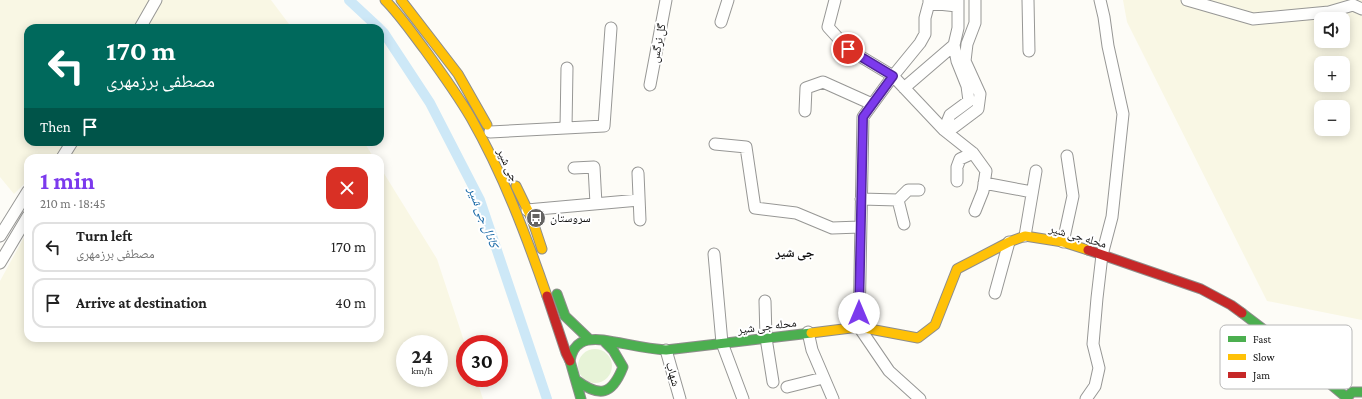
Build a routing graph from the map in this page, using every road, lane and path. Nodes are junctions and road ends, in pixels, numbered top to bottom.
1 (156, 0) edge
2 (385, 0) edge
3 (666, 0) edge
4 (728, 0) edge
5 (835, 0) edge
6 (975, 0) edge
7 (1028, 0) edge
8 (1100, 0) edge
9 (1187, 0) edge
10 (405, 2) edge
11 (929, 2) edge
12 (958, 3) edge
13 (1362, 9) edge
14 (721, 22) dead end
15 (142, 24) edge
16 (611, 28) dead end
17 (954, 45) junction
18 (1029, 51) dead end
19 (567, 68) dead end
20 (893, 76) junction
21 (650, 85) dead end
22 (904, 88) junction
23 (872, 104) junction
24 (805, 111) dead end
25 (566, 128) junction
26 (944, 130) junction
27 (492, 135) joint
28 (715, 144) dead end
29 (972, 153) junction
30 (1067, 156) dead end
31 (574, 168) dead end
32 (1036, 171) dead end
33 (638, 173) dead end
34 (512, 176) dead end
35 (958, 181) dead end
36 (984, 183) junction
37 (920, 190) dead end
38 (1032, 192) junction
39 (24, 197) edge
40 (861, 199) junction
41 (639, 200) junction
42 (898, 200) junction
43 (596, 204) junction
44 (527, 210) junction
45 (975, 211) dead end
46 (640, 220) dead end
47 (24, 223) edge
48 (904, 224) dead end
49 (860, 227) junction
50 (0, 236) edge
51 (1025, 236) junction
52 (1008, 242) junction
53 (1063, 242) junction
54 (714, 254) dead end
55 (1102, 255) junction
56 (546, 260) dead end
57 (0, 263) edge
58 (555, 288) dead end
59 (995, 293) dead end
60 (765, 300) dead end
61 (1257, 325) edge
62 (859, 327) junction
63 (808, 332) junction
64 (766, 338) junction
65 (589, 339) junction
66 (604, 340) junction
67 (722, 343) junction
68 (647, 349) junction
69 (666, 350) junction
70 (570, 361) junction
71 (629, 361) junction
72 (823, 378) junction
73 (576, 380) junction
74 (773, 382) dead end
75 (787, 387) dead end
76 (1334, 389) edge
77 (1361, 391) edge
78 (1346, 398) edge
79 (581, 399) edge
80 (680, 399) edge
81 (743, 399) edge
82 (833, 399) edge
83 (920, 399) edge
84 (1086, 399) edge

1 - 15 street
2 - 70 main road, جی شیر
3 - 21 street, گل نرگس
4 - 14 street
5 - 20 street
6 - 26 street
7 - 18 street
8 - 55 street
9 - 13 street
10 - 27 main road
11 - 12 street
11 - 20 street
12 - 17 street
16 - 25 street
17 - 22 street
17 - 26 street
19 - 25 street
20 - 22 street
20 - 23 street
22 - 26 street
23 - 24 street
23 - 40 street
25 - 27 street
26 - 29 street
28 - 49 street
29 - 35 street
29 - 36 street
30 - 53 street
31 - 43 street
32 - 38 street
33 - 41 street
34 - 44 main road, جی شیر
36 - 38 street
36 - 45 street
37 - 42 street
38 - 51 street
39 - 50 street
40 - 42 street
40 - 49 street
41 - 43 street
41 - 46 street
42 - 48 street
43 - 44 street
44 - 56 main road, جی شیر
47 - 57 street
49 - 62 street
51 - 52 main road, محله جی شیر
51 - 53 main road, محله جی شیر
52 - 59 street
52 - 62 main road, محله جی شیر
53 - 55 main road, محله جی شیر
54 - 67 street
55 - 61 main road, محله جی شیر
55 - 84 street
58 - 65 main road
60 - 64 street
62 - 63 main road, محله جی شیر
62 - 83 street
63 - 64 main road, محله جی شیر
63 - 72 street
64 - 67 main road, محله جی شیر
64 - 74 street
65 - 66 main road
65 - 70 main road
66 - 68 main road, محله جی شیر
66 - 71 main road
67 - 69 main road, محله جی شیر
67 - 81 street
68 - 69 main road, محله جی شیر
68 - 71 main road
69 - 80 street, شهاب
70 - 73 main road
71 - 73 main road
72 - 75 street
72 - 82 street
73 - 79 main road
76 - 78 main road, محله جی شیر
77 - 78 main road

